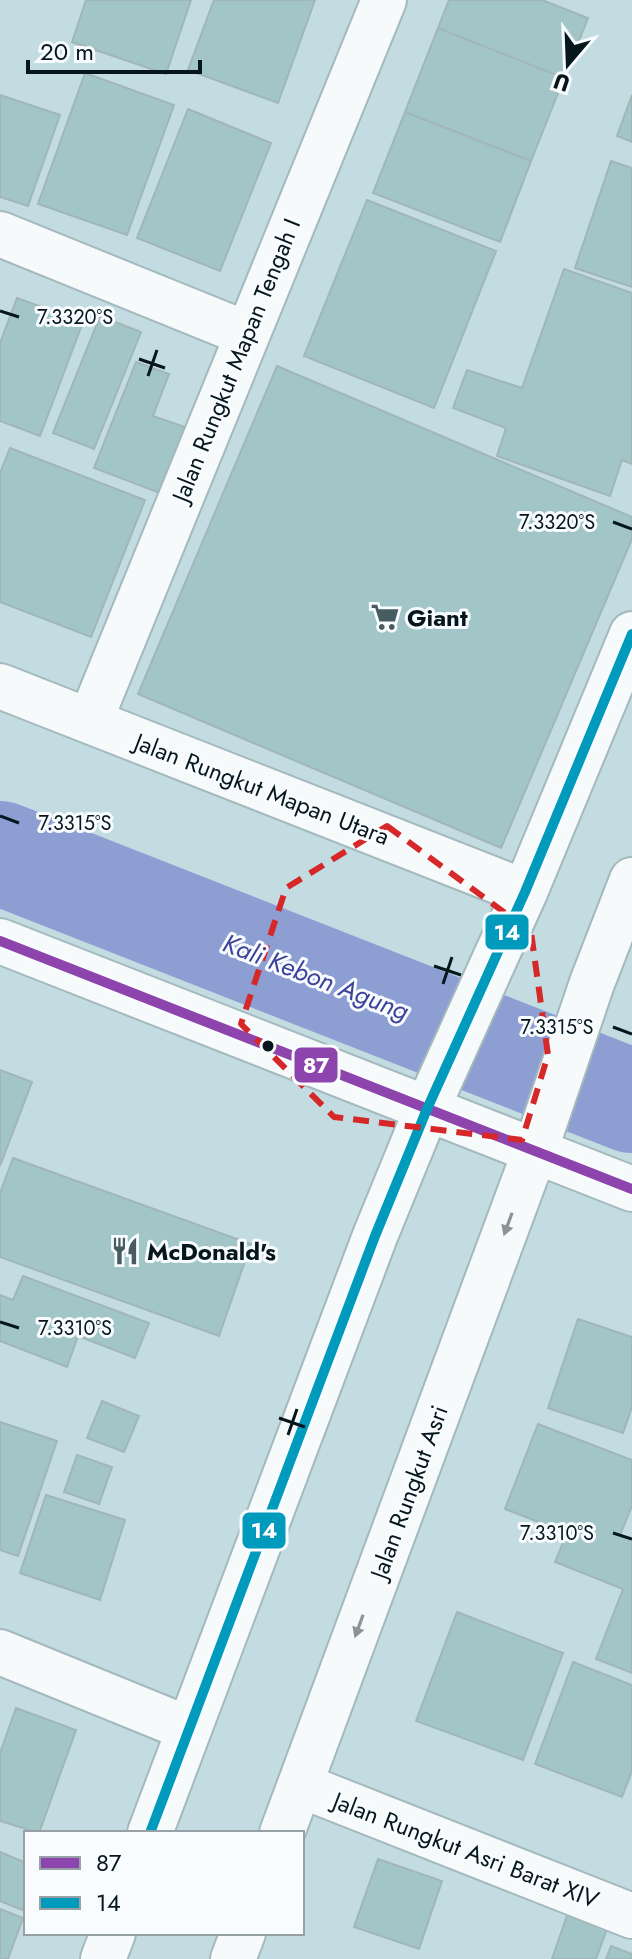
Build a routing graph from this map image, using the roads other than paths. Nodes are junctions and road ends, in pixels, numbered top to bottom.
1 (384, 0) edge
2 (0, 234) edge
3 (247, 334) junction
4 (632, 634) edge
5 (0, 686) edge
6 (90, 721) junction
7 (632, 880) edge
8 (525, 892) junction
9 (623, 928) edge
10 (0, 941) edge
11 (427, 1109) junction
12 (535, 1151) junction
13 (632, 1189) edge
14 (0, 1652) edge
15 (189, 1729) junction
16 (300, 1785) junction
17 (151, 1831) edge
18 (283, 1831) edge
19 (632, 1916) edge
20 (112, 1935) edge
21 (242, 1935) edge
22 (103, 1959) edge
23 (233, 1959) edge

1 - 3 street, Jalan Rungkut Mapan Tengah I
2 - 3 street
3 - 6 street, Jalan Rungkut Mapan Tengah I
4 - 8 street
5 - 6 street, Jalan Rungkut Mapan Utara
6 - 8 street, Jalan Rungkut Mapan Utara
7 - 9 street, Jalan Rungkut Asri
8 - 11 street
9 - 12 street, Jalan Rungkut Asri
10 - 11 street
11 - 12 street
11 - 15 street
12 - 13 street
12 -> 16 street, Jalan Rungkut Asri
14 - 15 street
15 - 17 street
16 - 18 street, Jalan Rungkut Asri
16 - 19 street, Jalan Rungkut Asri Barat XIV
20 - 22 street
21 - 23 street

